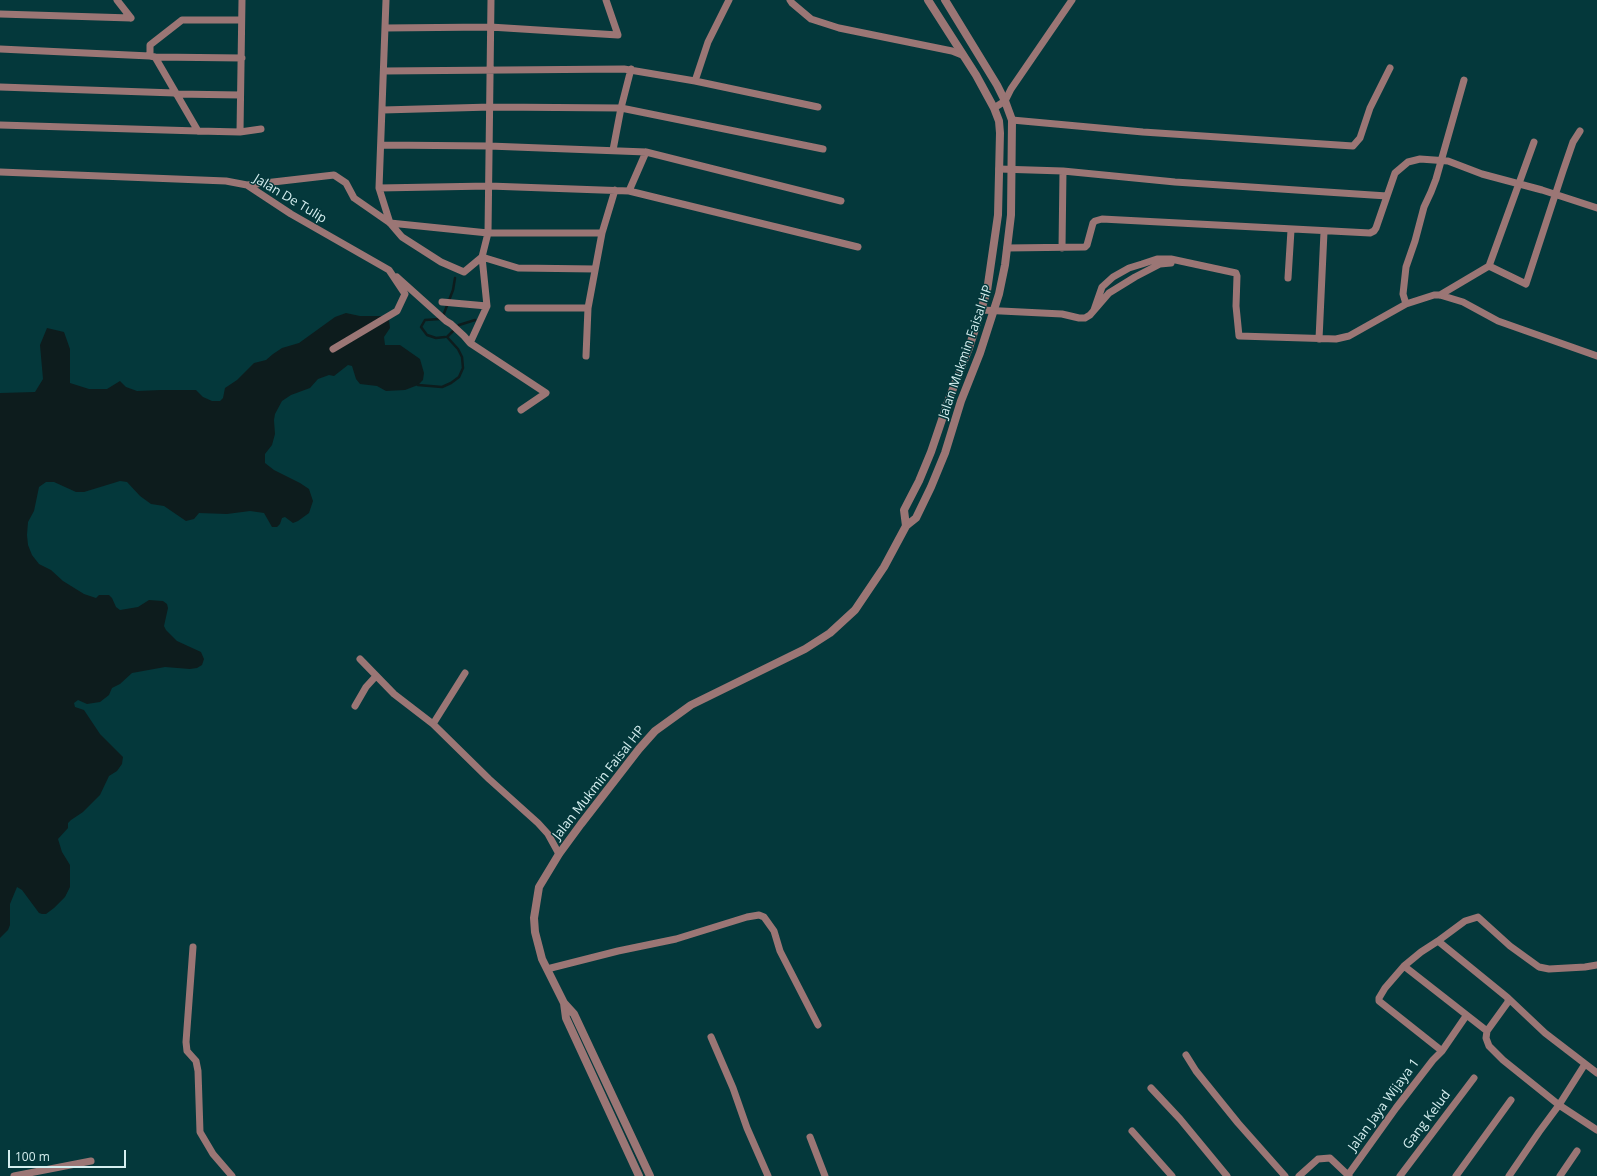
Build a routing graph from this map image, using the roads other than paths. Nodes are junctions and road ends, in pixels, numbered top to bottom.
1 (117, 0) edge
2 (242, 0) edge
3 (386, 0) edge
4 (491, 0) edge
5 (606, 0) edge
6 (729, 0) edge
7 (790, 0) edge
8 (928, 0) edge
9 (945, 0) edge
10 (1072, 0) edge
11 (0, 14) edge
12 (241, 20) junction
13 (490, 27) junction
14 (385, 28) junction
15 (0, 49) edge
16 (962, 55) junction
17 (153, 56) junction
18 (242, 58) junction
19 (1390, 68) dead end
20 (491, 69) junction
21 (631, 69) junction
22 (384, 71) junction
23 (1464, 80) dead end
24 (695, 81) junction
25 (0, 86) edge
26 (175, 93) junction
27 (240, 95) junction
28 (1005, 101) junction
29 (491, 107) junction
30 (818, 107) dead end
31 (621, 108) junction
32 (994, 108) junction
33 (383, 110) junction
34 (1012, 120) junction
35 (0, 125) edge
36 (261, 129) dead end
37 (198, 131) junction
38 (1580, 131) dead end
39 (240, 132) junction
40 (1534, 142) dead end
41 (382, 145) junction
42 (489, 146) junction
43 (823, 149) dead end
44 (613, 150) junction
45 (646, 152) junction
46 (1440, 160) junction
47 (999, 169) junction
48 (1012, 169) junction
49 (1063, 171) junction
50 (0, 172) edge
51 (247, 185) junction
52 (1519, 185) junction
53 (489, 186) junction
54 (379, 188) junction
55 (615, 190) junction
56 (630, 191) junction
57 (1556, 194) junction
58 (1387, 196) junction
59 (842, 201) dead end
60 (1597, 208) edge
61 (390, 223) junction
62 (1291, 230) junction
63 (1324, 232) junction
64 (488, 233) junction
65 (602, 234) junction
66 (858, 248) dead end
67 (1007, 248) junction
68 (1062, 248) junction
69 (482, 257) junction
70 (1184, 262) junction
71 (1489, 266) junction
72 (594, 269) junction
73 (389, 270) junction
74 (1288, 278) dead end
75 (1440, 295) junction
76 (442, 302) dead end
77 (1406, 304) junction
78 (487, 306) junction
79 (508, 308) dead end
80 (588, 308) junction
81 (981, 310) junction
82 (1094, 310) junction
83 (994, 311) junction
84 (1319, 338) junction
85 (470, 343) junction
86 (333, 349) dead end
87 (586, 356) dead end
88 (1597, 356) edge
89 (521, 410) dead end
90 (906, 526) junction
91 (360, 659) dead end
92 (465, 673) dead end
93 (376, 676) junction
94 (355, 706) dead end
95 (433, 724) junction
96 (559, 854) junction
97 (1438, 941) junction
98 (194, 947) dead end
99 (1597, 965) edge
100 (1404, 966) junction
101 (547, 969) junction
102 (1509, 1000) junction
103 (564, 1003) junction
104 (1466, 1016) junction
105 (818, 1025) dead end
106 (1487, 1031) junction
107 (711, 1037) dead end
108 (1442, 1051) junction
109 (1186, 1055) dead end
110 (1585, 1064) junction
111 (1597, 1073) edge
112 (1474, 1078) dead end
113 (1151, 1088) dead end
114 (1511, 1100) dead end
115 (1559, 1104) junction
116 (1597, 1130) edge
117 (1132, 1131) dead end
118 (810, 1137) dead end
119 (1577, 1151) dead end
120 (91, 1161) dead end
121 (14, 1176) edge
122 (232, 1176) edge
123 (639, 1176) edge
124 (650, 1176) edge
125 (768, 1176) edge
126 (825, 1176) edge
127 (1172, 1176) edge
128 (1227, 1176) edge
129 (1285, 1176) edge
130 (1299, 1176) edge
131 (1348, 1176) edge
132 (1400, 1176) edge
133 (1456, 1176) edge
134 (1509, 1176) edge
135 (1560, 1176) edge

1 - 11 street
2 - 12 street
3 - 14 street
4 - 13 street
5 - 13 street
6 - 24 street
7 - 16 street
8 - 16 street, Jalan Mukmin Faisal HP
9 - 28 street, Jalan Mukmin Faisal HP
10 - 28 street
12 - 17 street
12 - 18 street
13 - 14 street
13 - 20 street
14 - 22 street
15 - 17 street
16 - 32 street, Jalan Mukmin Faisal HP
17 - 18 street
17 - 26 street
18 - 27 street
19 - 34 street
20 - 21 street
20 - 22 street
20 - 29 street
21 - 24 street
21 - 31 street
22 - 33 street
23 - 46 street
24 - 30 street
25 - 26 street
26 - 27 street
26 - 37 street
27 - 39 street
28 - 32 street
28 - 34 street, Jalan Mukmin Faisal HP
29 - 31 street
29 - 33 street
29 - 42 street
31 - 43 street
31 - 44 street
32 - 47 street, Jalan Mukmin Faisal HP
33 - 41 street
34 - 48 street, Jalan Mukmin Faisal HP
35 - 37 street
36 - 39 street
37 - 39 street
38 - 57 street
40 - 52 street
41 - 42 street
41 - 54 street
42 - 44 street
42 - 53 street
44 - 45 street
45 - 56 street
45 - 59 street
46 - 52 street
46 - 58 street
46 - 77 street
47 - 48 street
47 - 81 street, Jalan Mukmin Faisal HP
48 - 49 street
48 - 67 street, Jalan Mukmin Faisal HP
49 - 58 street
49 - 68 street
50 - 51 street, Jalan De Tulip
51 - 61 street
51 - 73 street, Jalan De Tulip
52 - 57 street
52 - 71 street
53 - 54 street
53 - 55 street
53 - 64 street
54 - 61 street
55 - 56 street
55 - 65 street
56 - 66 street
57 - 60 street
57 - 71 street
58 - 63 street
61 - 64 street
61 - 69 street
62 - 63 street
62 - 68 street
62 - 74 street
63 - 84 street
64 - 65 street
64 - 69 street
65 - 72 street
67 - 68 street
67 - 83 street, Jalan Mukmin Faisal HP
69 - 72 street
69 - 78 street
70 - 82 street
70 - 82 street
70 - 84 street
71 - 75 street
72 - 80 street
73 - 85 street
73 - 86 street, Jalan De Tulip
75 - 77 street
75 - 88 street
76 - 78 street
77 - 84 street
78 - 85 street
79 - 80 street
80 - 87 street
81 - 83 street
81 - 90 street, Jalan Mukmin Faisal HP
82 - 83 street
83 - 90 street, Jalan Mukmin Faisal HP
85 - 89 street
90 - 96 street, Jalan Mukmin Faisal HP
91 - 93 street
92 - 95 street
93 - 94 street
93 - 95 street
95 - 96 street
96 - 101 street, Jalan Mukmin Faisal HP
97 - 99 street
97 - 100 street
97 - 102 street
98 - 122 street
100 - 104 street
100 - 108 street
101 - 103 street, Jalan Mukmin Faisal HP
101 - 105 street
102 - 106 street
102 - 110 street
103 - 123 street, Jalan Mukmin Faisal HP
103 - 124 street, Jalan Mukmin Faisal HP
104 - 106 street
104 - 108 street, Jalan Jaya Wijaya 1
106 - 115 street
107 - 125 street
108 - 131 street, Jalan Jaya Wijaya 1
109 - 129 street
110 - 111 street
110 - 115 street
112 - 132 street, Gang Kelud
113 - 128 street
114 - 133 street
115 - 116 street
115 - 134 street
117 - 127 street
118 - 126 street
119 - 135 street
120 - 121 street
130 - 131 street

